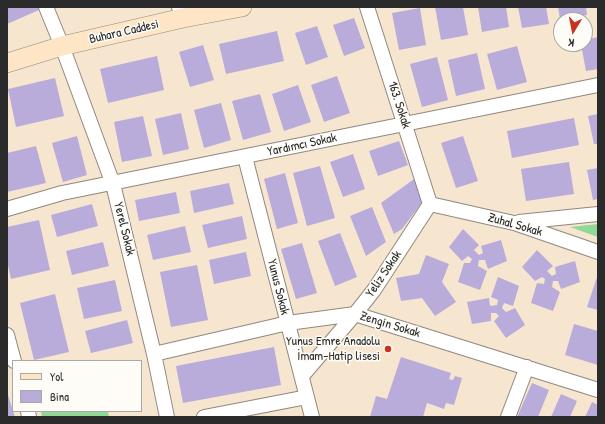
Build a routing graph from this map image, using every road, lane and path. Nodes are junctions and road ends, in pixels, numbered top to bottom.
1 (46, 7) edge
2 (242, 7) edge
3 (367, 7) edge
4 (181, 13) edge
5 (62, 46) junction
6 (7, 63) edge
7 (598, 85) edge
8 (404, 124) junction
9 (245, 156) junction
10 (113, 184) junction
11 (430, 204) junction
12 (7, 209) edge
13 (598, 214) edge
14 (514, 223) junction
15 (598, 252) edge
16 (355, 314) junction
17 (288, 323) junction
18 (7, 335) edge
19 (154, 354) junction
20 (14, 360) edge
21 (527, 367) junction
22 (302, 376) junction
23 (598, 390) edge
24 (307, 397) junction
25 (167, 417) edge
26 (204, 417) edge
27 (312, 417) edge
28 (508, 417) edge

1 - 5 street, Yerel Sokak
2 - 4 main road, Buhara Caddesi
3 - 8 street, 163. Sokak
4 - 5 main road, Buhara Caddesi
5 - 6 main road, Buhara Caddesi
5 - 10 street, Yerel Sokak
7 - 8 street, Yardımcı Sokak
8 - 9 street, Yardımcı Sokak
8 - 11 street, 163. Sokak
9 - 10 street, Yardımcı Sokak
9 - 17 street, Yunus Sokak
10 - 12 street, Yardımcı Sokak
10 - 19 street, Yerel Sokak
11 - 14 street, Zuhal Sokak
11 - 16 street, Yeliz Sokak
13 - 14 street
14 - 15 street, Zuhal Sokak
16 - 17 street, Zengin Sokak
16 - 21 street, Zengin Sokak
16 - 22 street, Yeliz Sokak
17 - 19 street, Zengin Sokak
17 - 22 street, Yunus Sokak
18 - 20 street
19 - 25 street, Yerel Sokak
21 - 23 street, Zengin Sokak
21 - 28 street
22 - 24 street, Yunus Sokak
24 - 26 street
24 - 27 street, Yunus Sokak

